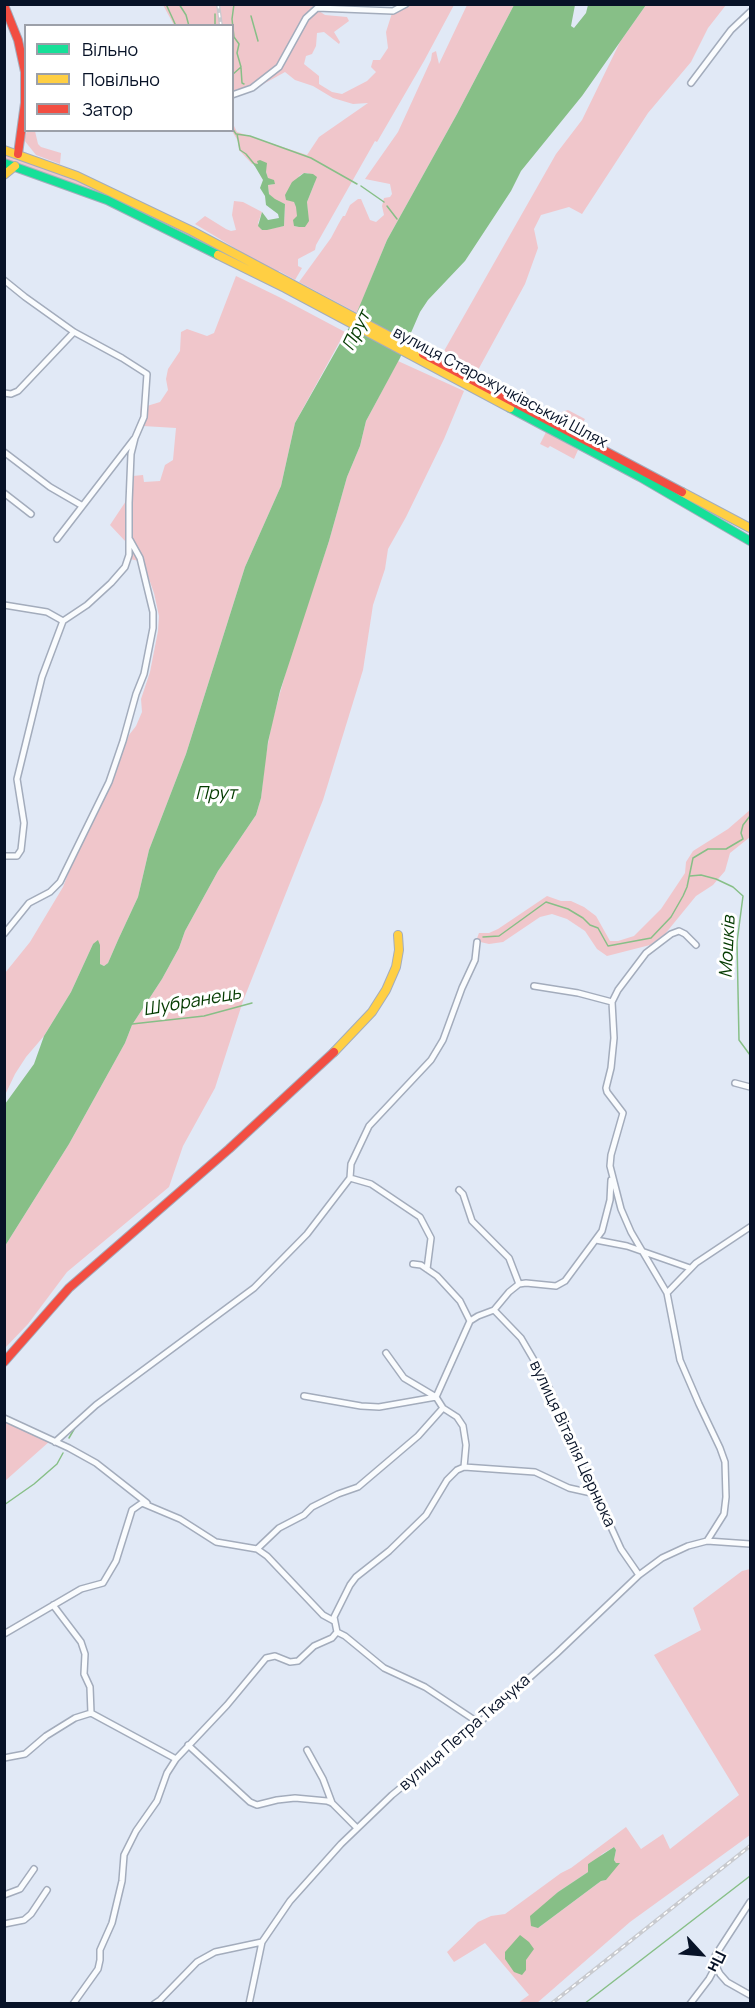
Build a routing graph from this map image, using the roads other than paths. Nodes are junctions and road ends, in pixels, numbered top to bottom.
1 (406, 4) edge
2 (4, 5) edge
3 (750, 12) edge
4 (24, 68) edge
5 (691, 83) dead end
6 (234, 94) edge
7 (24, 110) edge
8 (4, 150) edge
9 (18, 154) junction
10 (4, 163) edge
11 (15, 166) junction
12 (4, 175) edge
13 (111, 191) junction
14 (107, 200) junction
15 (4, 279) edge
16 (288, 286) junction
17 (74, 332) junction
18 (4, 393) edge
19 (135, 438) junction
20 (574, 439) junction
21 (4, 452) edge
22 (4, 493) edge
23 (81, 505) junction
24 (31, 514) dead end
25 (750, 528) edge
26 (57, 539) dead end
27 (129, 539) junction
28 (750, 541) edge
29 (4, 605) edge
30 (63, 621) junction
31 (4, 856) edge
32 (4, 934) edge
33 (398, 935) dead end
34 (477, 942) dead end
35 (696, 945) dead end
36 (534, 986) dead end
37 (612, 1002) junction
38 (735, 1083) dead end
39 (750, 1087) edge
40 (612, 1175) junction
41 (350, 1178) junction
42 (459, 1190) dead end
43 (750, 1227) edge
44 (596, 1240) junction
45 (643, 1251) junction
46 (413, 1264) dead end
47 (690, 1268) junction
48 (427, 1269) junction
49 (519, 1284) junction
50 (667, 1293) junction
51 (494, 1310) junction
52 (470, 1321) junction
53 (386, 1353) dead end
54 (4, 1362) edge
55 (304, 1396) dead end
56 (436, 1397) junction
57 (443, 1408) junction
58 (4, 1418) edge
59 (55, 1442) junction
60 (464, 1467) junction
61 (596, 1494) junction
62 (148, 1504) junction
63 (707, 1541) junction
64 (750, 1544) edge
65 (257, 1549) junction
66 (639, 1575) junction
67 (53, 1605) junction
68 (334, 1621) junction
69 (337, 1632) junction
70 (4, 1634) edge
71 (91, 1713) junction
72 (479, 1723) junction
73 (188, 1745) junction
74 (307, 1750) dead end
75 (4, 1758) edge
76 (176, 1759) junction
77 (332, 1803) junction
78 (357, 1828) junction
79 (34, 1869) dead end
80 (47, 1890) dead end
81 (4, 1895) edge
82 (750, 1902) edge
83 (4, 1924) edge
84 (262, 1942) junction
85 (716, 1966) junction
86 (750, 1995) edge
87 (73, 2004) edge
88 (154, 2004) edge
89 (249, 2004) edge
90 (690, 2004) edge

1 - 6 street
2 - 4 main road
3 - 5 street
7 - 9 main road
8 - 9 main road, вулиця Старожучківський Шлях
9 - 13 main road, вулиця Старожучківський Шлях
10 - 11 main road, вулиця Старожучківський Шлях
11 - 12 main road
11 - 14 main road, вулиця Старожучківський Шлях
13 - 14 main road
13 - 16 main road, вулиця Старожучківський Шлях
14 - 16 main road, вулиця Старожучківський Шлях
15 - 17 street
16 - 20 main road, вулиця Старожучківський Шлях
17 - 18 street
17 - 19 street
19 - 23 street
19 - 27 street
20 - 25 main road, вулиця Старожучківський Шлях
20 - 28 main road, вулиця Старожучківський Шлях
21 - 23 street
22 - 24 street
23 - 26 street
27 - 30 street
27 - 32 street
29 - 30 street
30 - 31 street
33 - 54 main road
34 - 41 street
35 - 37 street
36 - 37 street
37 - 40 street
38 - 39 street
40 - 44 street
40 - 45 street
41 - 48 street
41 - 59 street
42 - 49 street
43 - 47 street
44 - 45 street
44 - 49 street
45 - 47 street
45 - 50 street
46 - 48 street
47 - 50 street
48 - 52 street
49 - 51 street
50 - 63 street
51 - 52 street
51 - 61 street, вулиця Віталія Цернюка
52 - 56 street
53 - 56 street
55 - 56 street
56 - 57 street
57 - 60 street
57 - 65 street
58 - 59 street
59 - 62 street
60 - 61 street
60 - 68 street
61 - 66 street, вулиця Віталія Цернюка
62 - 65 street
62 - 67 street
63 - 64 street, вулиця Петра Ткачука
63 - 66 street, вулиця Петра Ткачука
65 - 68 street
66 - 72 street, вулиця Петра Ткачука
67 - 70 street
67 - 71 street
68 - 69 street
69 - 72 street
69 - 73 street
71 - 75 street
71 - 76 street
72 - 78 street, вулиця Петра Ткачука
73 - 76 street
73 - 77 street
74 - 77 street
76 - 87 street
77 - 78 street
78 - 84 street, вулиця Петра Ткачука
79 - 81 street
80 - 83 street
82 - 85 street
84 - 88 street
84 - 89 street, вулиця Петра Ткачука
85 - 86 street
85 - 90 street

